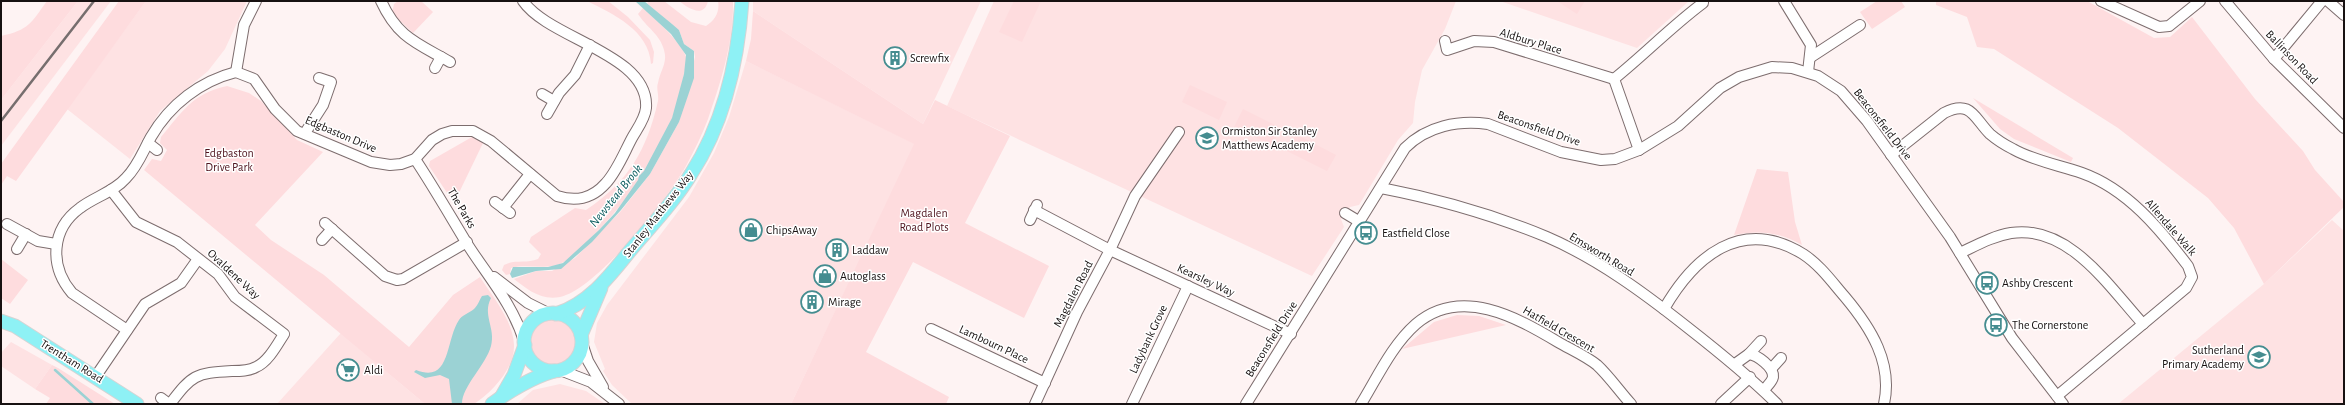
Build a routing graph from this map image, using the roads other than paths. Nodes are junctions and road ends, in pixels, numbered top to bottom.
1 (256, 1) edge
2 (381, 1) edge
3 (523, 1) edge
4 (742, 1) edge
5 (1702, 1) edge
6 (1784, 1) edge
7 (2101, 1) edge
8 (2200, 1) edge
9 (2224, 1) edge
10 (2322, 1) edge
11 (2328, 1) edge
12 (2344, 15) edge
13 (1860, 25) dead end
14 (1445, 41) dead end
15 (590, 46) junction
16 (1811, 57) junction
17 (2274, 59) junction
18 (435, 68) dead end
19 (236, 72) junction
20 (1808, 72) junction
21 (319, 78) dead end
22 (1614, 79) junction
23 (542, 94) dead end
24 (554, 101) junction
25 (547, 114) dead end
26 (2344, 128) edge
27 (1179, 132) dead end
28 (305, 133) junction
29 (148, 143) junction
30 (157, 150) dead end
31 (1639, 150) junction
32 (1891, 155) junction
33 (415, 159) junction
34 (530, 174) junction
35 (1381, 188) junction
36 (111, 190) junction
37 (503, 208) dead end
38 (1345, 213) dead end
39 (1030, 220) dead end
40 (1360, 222) junction
41 (7, 224) dead end
42 (26, 234) junction
43 (322, 240) dead end
44 (467, 242) junction
45 (56, 244) junction
46 (17, 249) dead end
47 (1110, 250) junction
48 (1960, 253) junction
49 (198, 258) junction
50 (487, 270) junction
51 (602, 284) junction
52 (1188, 286) junction
53 (1664, 309) junction
54 (553, 314) junction
55 (2, 320) edge
56 (2143, 324) junction
57 (931, 328) dead end
58 (127, 330) junction
59 (1291, 334) junction
60 (581, 339) junction
61 (1761, 341) dead end
62 (524, 343) junction
63 (1749, 354) junction
64 (1781, 358) dead end
65 (1735, 364) junction
66 (1771, 369) junction
67 (558, 371) junction
68 (96, 376) junction
69 (1750, 377) junction
70 (1045, 383) junction
71 (1764, 390) junction
72 (606, 393) junction
73 (2057, 396) junction
74 (497, 400) edge
75 (166, 402) edge
76 (137, 404) edge
77 (619, 404) edge
78 (1035, 404) edge
79 (1132, 404) edge
80 (1246, 404) edge
81 (1361, 404) edge
82 (1631, 404) edge
83 (1721, 404) edge
84 (1777, 404) edge
85 (1884, 404) edge
86 (2063, 404) edge

1 - 19 street
2 - 18 street
3 - 15 street
4 - 51 main road, Stanley Matthews Way
5 - 22 street
6 - 16 street
7 - 8 street
9 - 17 street, Ballinson Road
10 - 17 street
11 - 12 street
13 - 16 street
14 - 22 street, Aldbury Place
15 - 24 street
15 - 34 street
16 - 20 street
17 - 26 street, Ballinson Road
19 - 28 street, Edgbaston Drive
19 - 29 street
20 - 31 street, Beaconsfield Drive
20 - 32 street, Beaconsfield Drive
21 - 28 street
22 - 31 street
23 - 24 street
24 - 25 street
27 - 47 street, Magdalen Road
28 - 33 street, Edgbaston Drive
29 - 30 street
29 - 36 street
31 - 35 street, Beaconsfield Drive
32 - 48 street, Beaconsfield Drive
32 - 56 street, Allendale Walk
33 - 34 street
33 - 44 street, The Parks
34 - 37 street
35 - 40 street, Beaconsfield Drive
35 - 53 street, Emsworth Road
36 - 45 street
36 - 49 street, Ovaldene Way
38 - 40 street
39 - 47 street, Kearsley Way
40 - 59 street, Beaconsfield Drive
41 - 42 street
42 - 45 street
42 - 46 street
43 - 44 street
44 - 50 street, The Parks
45 - 58 street
47 - 52 street, Kearsley Way
47 - 70 street, Magdalen Road
48 - 56 street
48 - 73 street, Beaconsfield Drive
49 - 58 street
49 - 75 street, Ovaldene Way
50 - 54 street, The Parks
50 - 62 street, The Parks
51 - 54 main road, Stanley Matthews Way
51 - 60 main road, Stanley Matthews Way
52 - 59 street, Kearsley Way
52 - 79 street, Ladybank Grove
53 - 65 street, Emsworth Road
53 - 85 street
54 - 60 main road
54 - 62 main road
55 - 68 main road, Trentham Road
56 - 73 street, Allendale Walk
57 - 70 street, Lambourn Place
58 - 68 street
59 - 80 street, Beaconsfield Drive
60 - 67 main road
60 - 72 street
61 - 63 street
62 - 67 main road
62 - 74 main road
63 - 65 street
63 - 66 street
64 - 66 street
65 - 69 street, Emsworth Road
66 - 71 street
67 - 72 street
67 - 74 main road
68 - 76 main road, Trentham Road
69 - 71 street, Emsworth Road
69 - 83 street
70 - 78 street, Magdalen Road
71 - 84 street, Emsworth Road
72 - 77 street
73 - 86 street, Beaconsfield Drive
81 - 82 street, Hatfield Crescent

